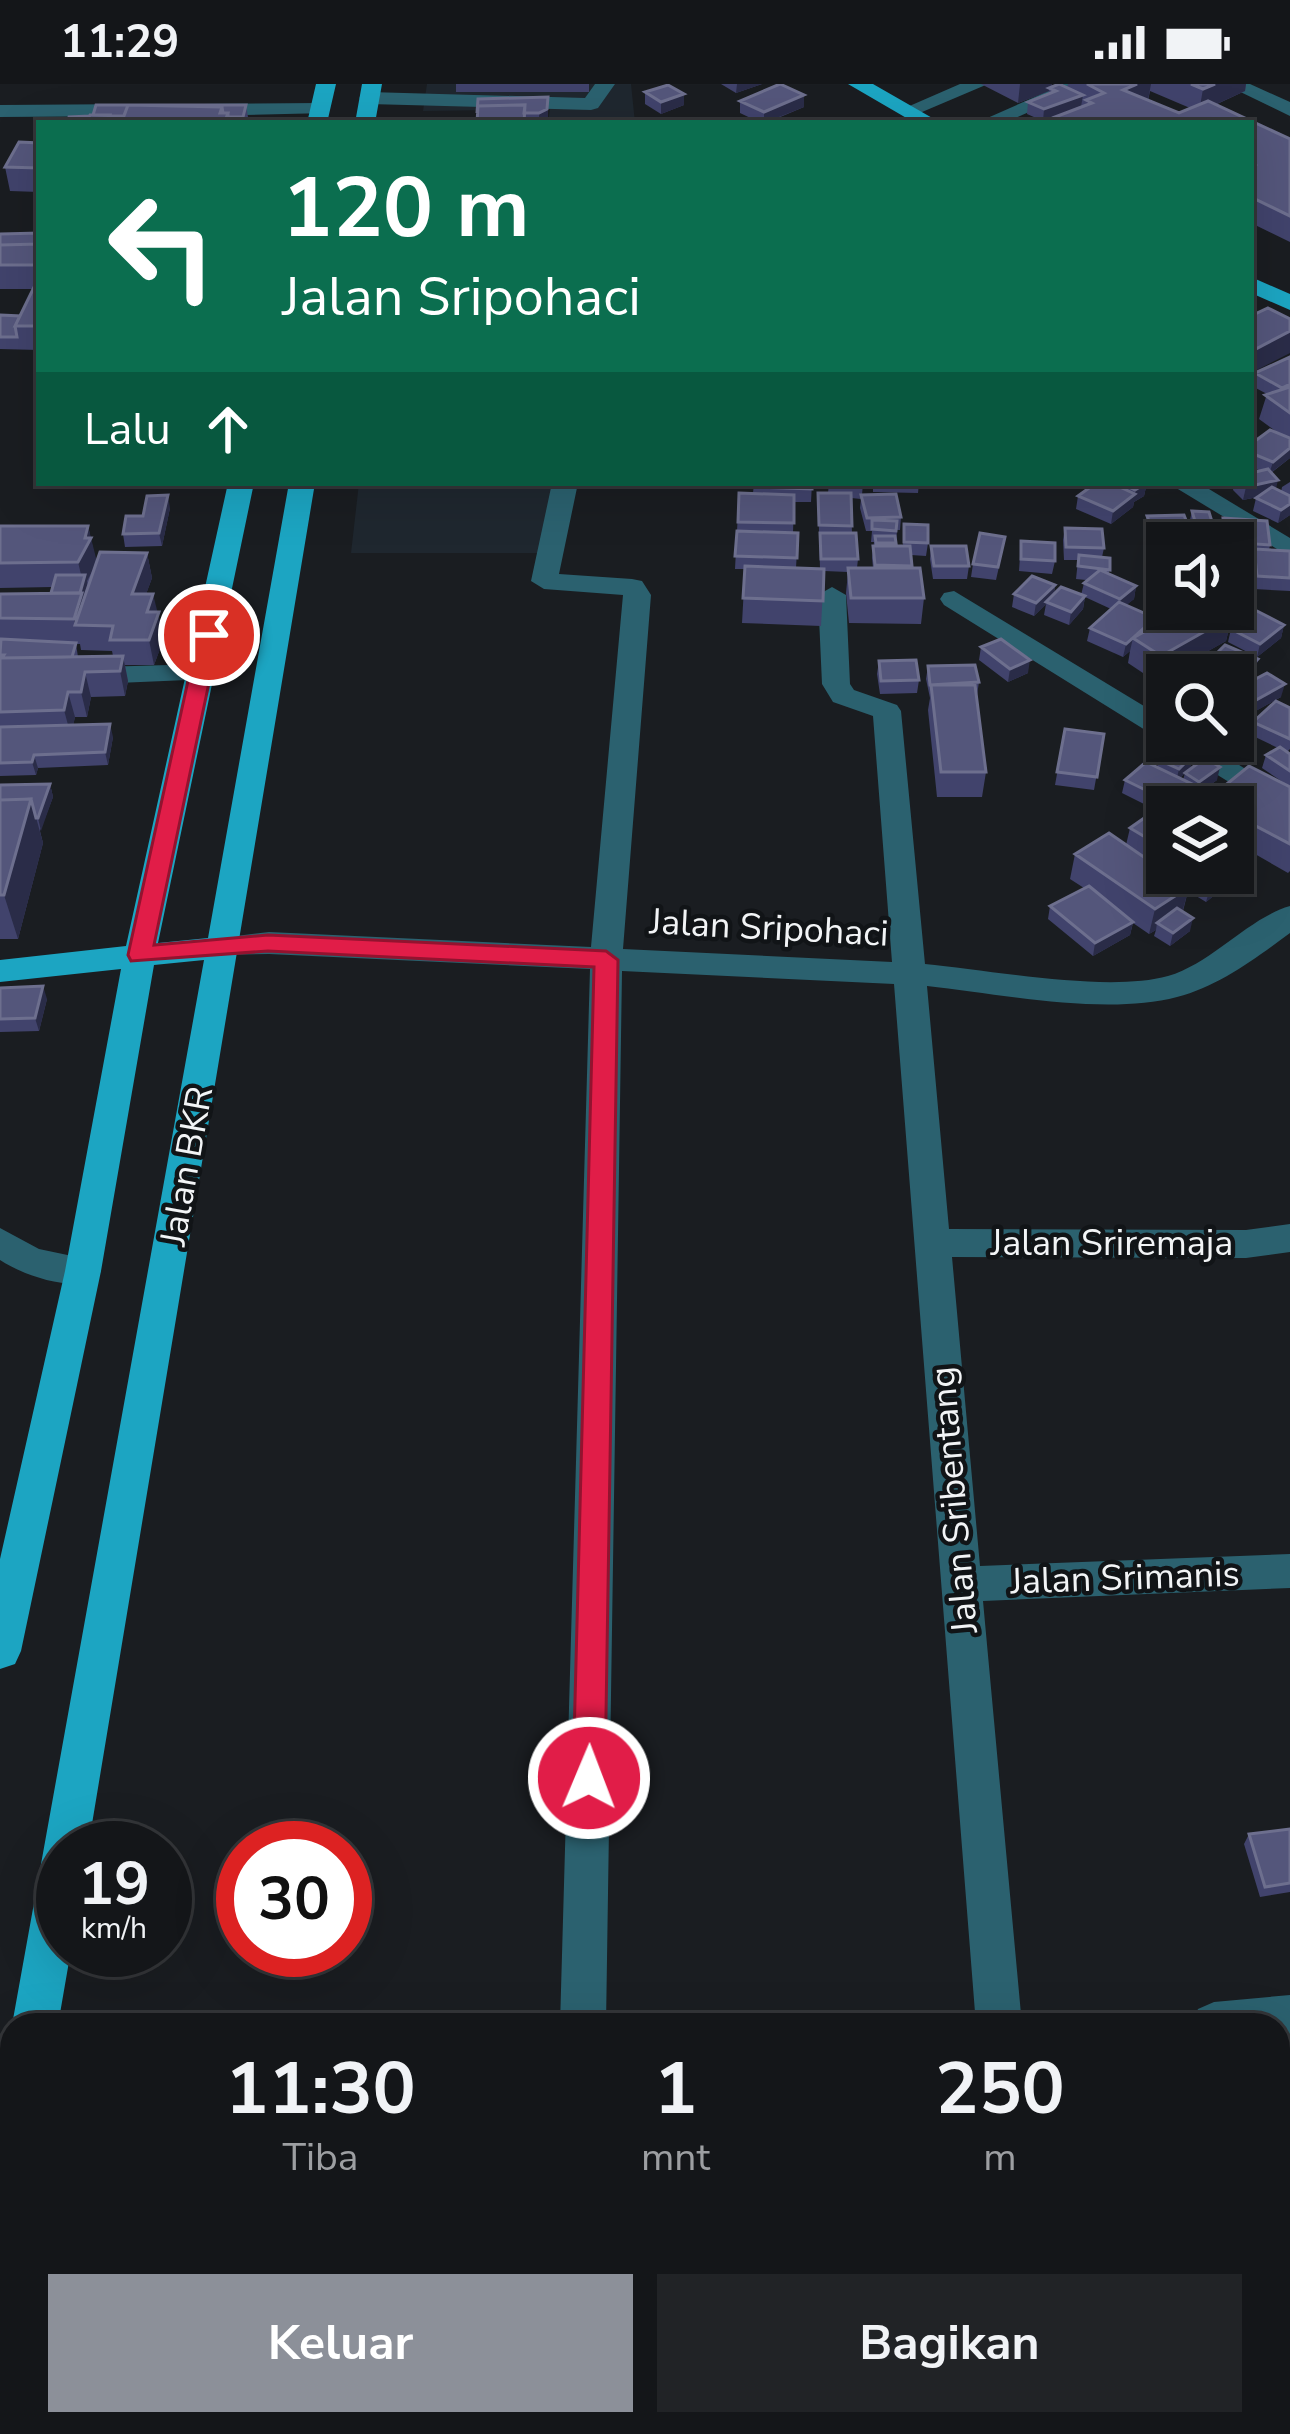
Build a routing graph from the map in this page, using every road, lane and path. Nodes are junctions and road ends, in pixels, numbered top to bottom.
1 (326, 84) edge
2 (605, 84) edge
3 (857, 84) edge
4 (979, 84) edge
5 (1082, 84) edge
6 (1234, 84) edge
7 (1290, 89) edge
8 (370, 91) edge
9 (1266, 99) junction
10 (1290, 110) edge
11 (7, 111) edge
12 (908, 111) junction
13 (590, 114) edge
14 (319, 116) edge
15 (926, 120) edge
16 (993, 120) edge
17 (0, 137) edge
18 (1254, 285) edge
19 (1290, 303) edge
20 (240, 486) edge
21 (301, 486) edge
22 (564, 486) edge
23 (1186, 486) edge
24 (1290, 549) edge
25 (832, 595) dead end
26 (954, 599) dead end
27 (201, 673) junction
28 (0, 679) edge
29 (1146, 720) edge
30 (1213, 762) edge
31 (1290, 810) edge
32 (1290, 917) edge
33 (223, 946) junction
34 (140, 955) junction
35 (606, 960) junction
36 (0, 971) edge
37 (913, 974) junction
38 (1290, 1238) edge
39 (0, 1242) edge
40 (934, 1243) junction
41 (82, 1271) junction
42 (1290, 1571) edge
43 (961, 1584) junction
44 (0, 1651) edge
45 (71, 1821) edge
46 (43, 1977) edge
47 (37, 2013) edge
48 (583, 2013) edge
49 (998, 2013) edge

1 - 14 main road
2 - 13 street
3 - 12 main road
4 - 12 street
5 - 16 street
6 - 9 street
7 - 9 street
8 - 13 street
9 - 10 street
11 - 14 street
11 - 17 street
12 - 15 main road
18 - 19 main road
20 - 27 main road
21 - 33 main road, Jalan BKR
22 - 35 street
23 - 24 street
25 - 37 street, Jalan Sribentang
26 - 29 street
27 - 28 street
27 - 34 main road
30 - 31 street
32 - 37 street, Jalan Sripohaci
33 - 34 main road
33 - 35 street, Jalan Sripohaci
33 - 45 main road, Jalan BKR
34 - 36 main road
34 - 41 main road
35 - 37 street, Jalan Sripohaci
35 - 48 street
37 - 40 street, Jalan Sribentang
38 - 40 street, Jalan Sriremaja
39 - 41 street
40 - 43 street, Jalan Sribentang
41 - 44 main road
42 - 43 street, Jalan Srimanis
43 - 49 street, Jalan Sribentang
46 - 47 main road

